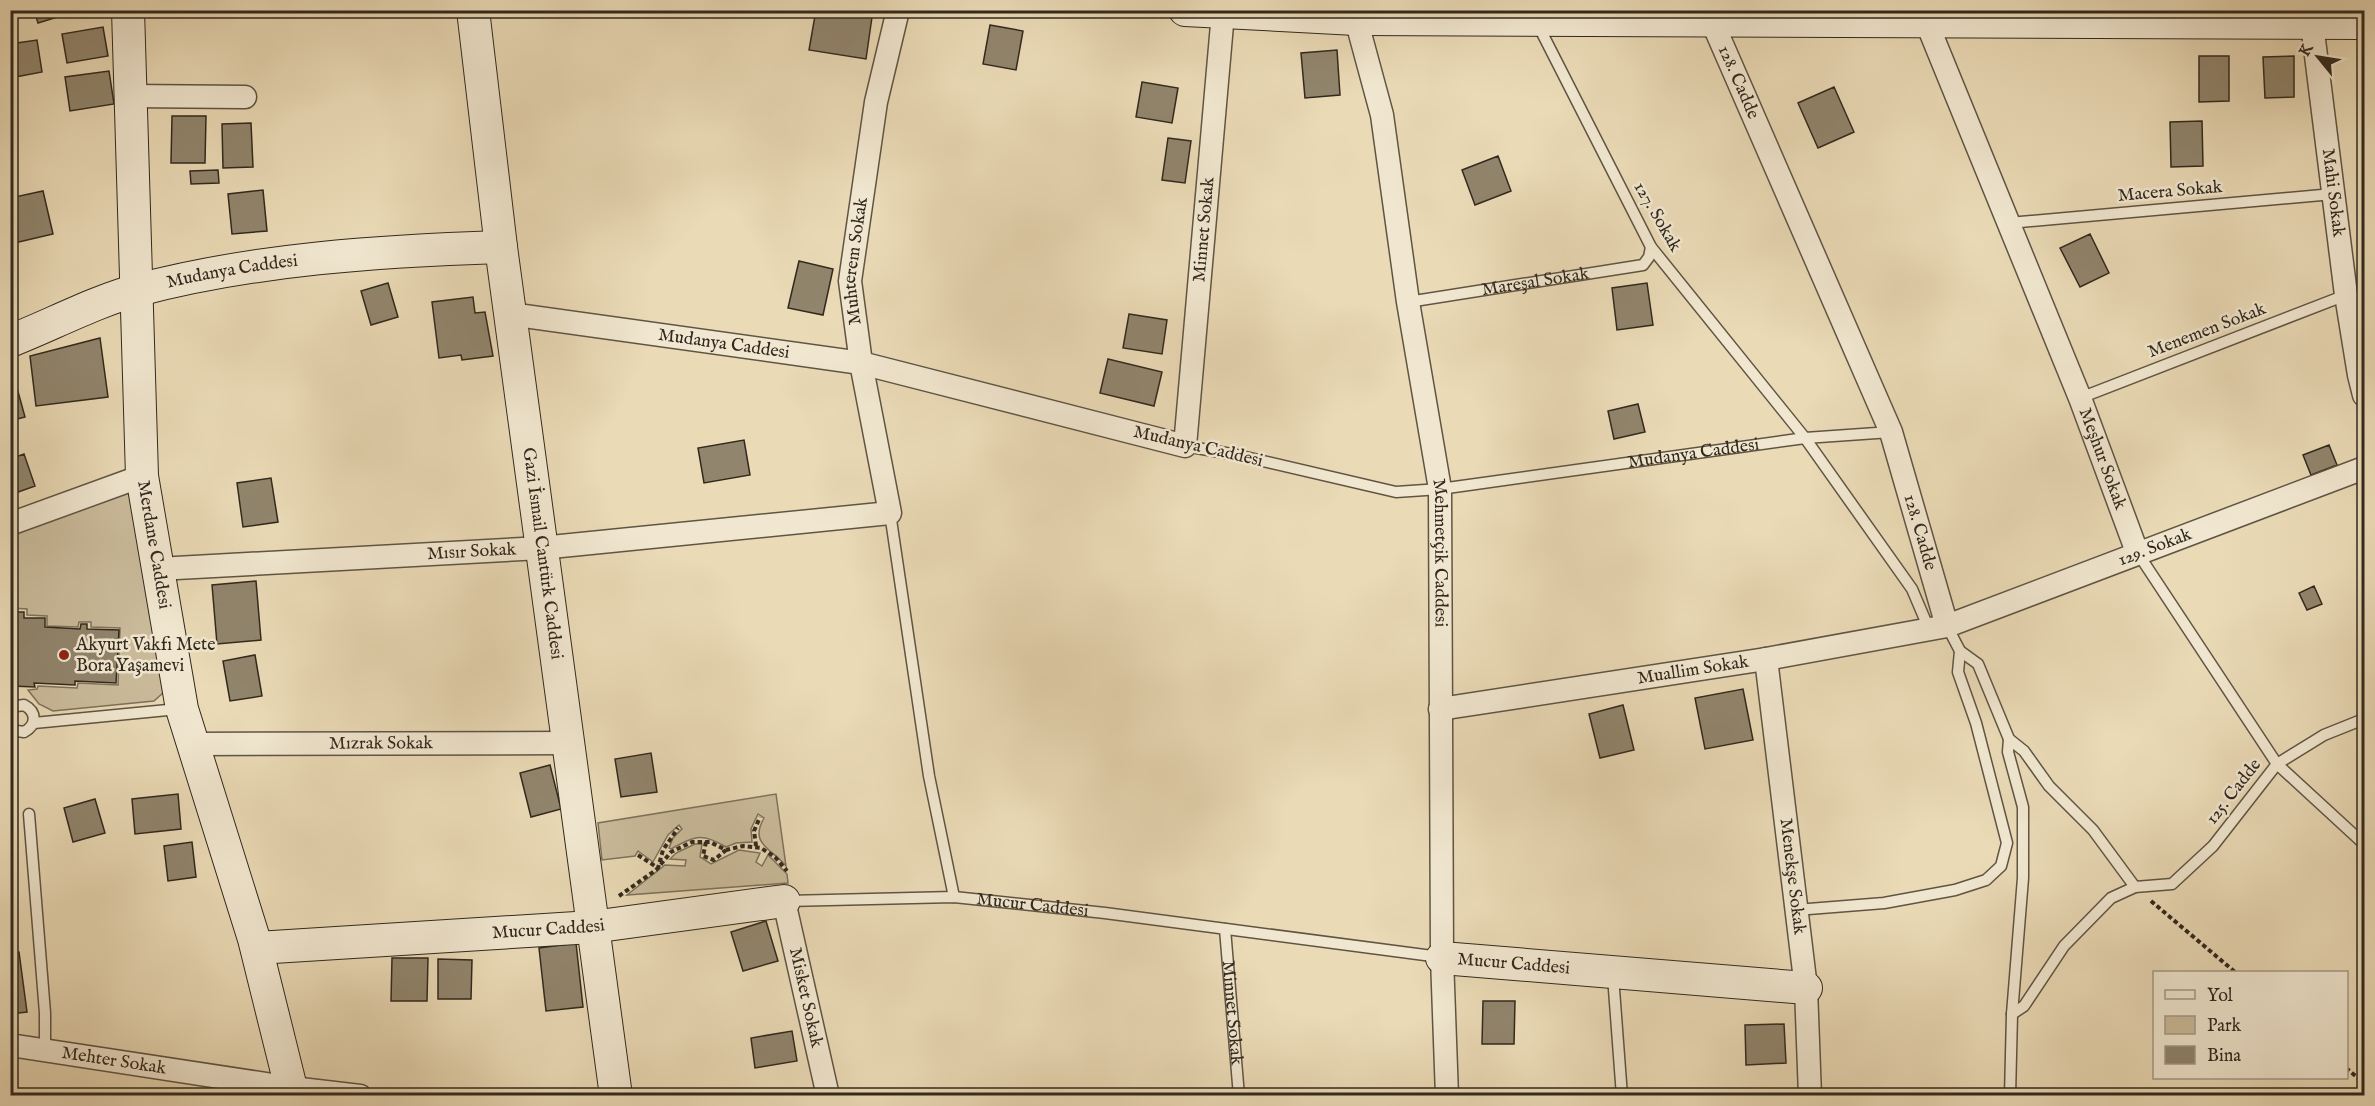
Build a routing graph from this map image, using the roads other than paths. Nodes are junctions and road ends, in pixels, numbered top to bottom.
1 (128, 10) edge
2 (473, 10) edge
3 (898, 10) edge
4 (1185, 10) edge
5 (1223, 13) junction
6 (1534, 15) edge
7 (1696, 16) edge
8 (1997, 16) edge
9 (1356, 19) junction
10 (1926, 21) junction
11 (2364, 23) edge
12 (2312, 24) junction
13 (130, 96) junction
14 (245, 97) dead end
15 (2333, 194) junction
16 (2009, 223) junction
17 (501, 247) junction
18 (1651, 247) junction
19 (135, 290) junction
20 (2346, 295) junction
21 (1408, 302) junction
22 (510, 314) junction
23 (10, 341) edge
24 (861, 363) junction
25 (2364, 394) edge
26 (2080, 398) junction
27 (1891, 432) junction
28 (1805, 438) junction
29 (1185, 446) junction
30 (2364, 468) edge
31 (142, 476) junction
32 (1440, 489) junction
33 (890, 513) junction
34 (10, 524) edge
35 (541, 548) junction
36 (2137, 552) junction
37 (158, 569) junction
38 (1938, 627) junction
39 (1960, 651) junction
40 (1766, 659) junction
41 (10, 707) edge
42 (182, 709) junction
43 (1440, 709) junction
44 (2364, 719) edge
45 (33, 723) junction
46 (10, 730) edge
47 (2009, 739) junction
48 (568, 743) junction
49 (193, 744) junction
50 (2277, 764) junction
51 (29, 814) dead end
52 (2364, 844) edge
53 (786, 886) junction
54 (2135, 887) junction
55 (954, 897) junction
56 (1796, 910) junction
57 (592, 921) junction
58 (1225, 929) junction
59 (256, 948) junction
60 (1443, 958) junction
61 (1612, 972) junction
62 (1806, 988) junction
63 (2012, 1014) junction
64 (10, 1045) edge
65 (45, 1050) junction
66 (292, 1092) edge
67 (360, 1095) edge
68 (616, 1095) edge
69 (828, 1095) edge
70 (1239, 1095) edge
71 (1447, 1095) edge
72 (1622, 1095) edge
73 (1810, 1095) edge
74 (2010, 1095) edge

1 - 13 street, Merdane Caddesi
2 - 17 street, Gazi İsmail Cantürk Caddesi
3 - 24 street, Muhterem Sokak
4 - 5 street
5 - 9 street
5 - 29 street, Minnet Sokak
6 - 7 street
6 - 9 street
6 - 18 lane, 127. Sokak
7 - 10 street
7 - 27 street, 128. Cadde
8 - 10 street
8 - 12 street
9 - 21 street, Mehmetçik Caddesi
10 - 16 street, Meşhur Sokak
11 - 12 street
12 - 15 street, Mahi Sokak
13 - 14 street
13 - 19 street, Merdane Caddesi
15 - 16 lane, Macera Sokak
15 - 20 street, Mahi Sokak
16 - 26 street, Meşhur Sokak
17 - 19 street, Mudanya Caddesi
17 - 22 street, Gazi İsmail Cantürk Caddesi
18 - 21 lane, Mareşal Sokak
18 - 28 lane, 127. Sokak
19 - 23 street, Mudanya Caddesi
19 - 31 street, Merdane Caddesi
20 - 25 street, Mahi Sokak
20 - 26 lane, Menemen Sokak
21 - 32 street, Mehmetçik Caddesi
22 - 24 street, Mudanya Caddesi
22 - 35 street, Gazi İsmail Cantürk Caddesi
24 - 29 street, Mudanya Caddesi
24 - 33 street, Muhterem Sokak
26 - 36 street, Meşhur Sokak
27 - 28 lane, Mudanya Caddesi
27 - 38 street, 128. Cadde
28 - 32 lane, Mudanya Caddesi
28 - 38 lane, 127. Sokak
29 - 32 lane, Mudanya Caddesi
30 - 36 street, 129. Sokak
31 - 34 street
31 - 37 street, Merdane Caddesi
32 - 43 street, Mehmetçik Caddesi
33 - 35 street, Mısır Sokak
33 - 55 lane
35 - 37 street, Mısır Sokak
35 - 48 street, Gazi İsmail Cantürk Caddesi
36 - 38 street, 129. Sokak
36 - 50 lane, Meşhur Sokak
37 - 42 street, Merdane Caddesi
38 - 39 lane, 128. Cadde
38 - 40 street, Muallim Sokak
39 - 47 lane, 128. Cadde
39 - 56 lane
40 - 43 street, Muallim Sokak
40 - 56 street, Menekşe Sokak
41 - 45 lane
42 - 45 lane
42 - 49 street, Merdane Caddesi
43 - 60 street, Mehmetçik Caddesi
44 - 50 lane, 125. Cadde
45 - 46 lane
47 - 54 lane, 128. Cadde
47 - 63 lane
48 - 49 street, Mızrak Sokak
48 - 57 street, Gazi İsmail Cantürk Caddesi
49 - 59 street, Merdane Caddesi
50 - 52 lane, Meşhur Sokak
50 - 54 lane, 125. Cadde
51 - 65 lane
53 - 55 lane, Mucur Caddesi
53 - 57 street, Mucur Caddesi
53 - 69 street, Misket Sokak
54 - 63 lane
55 - 58 lane, Mucur Caddesi
56 - 62 street, Menekşe Sokak
57 - 59 street, Mucur Caddesi
57 - 68 street, Gazi İsmail Cantürk Caddesi
58 - 60 lane, Mucur Caddesi
58 - 70 lane, Minnet Sokak
59 - 66 street, Merdane Caddesi
60 - 61 street, Mucur Caddesi
60 - 71 street, Mehmetçik Caddesi
61 - 62 street, Mucur Caddesi
61 - 72 lane
62 - 73 street, Menekşe Sokak
63 - 74 lane
64 - 65 street, Mehter Sokak
65 - 66 street, Mehter Sokak
66 - 67 street, Mehter Sokak

